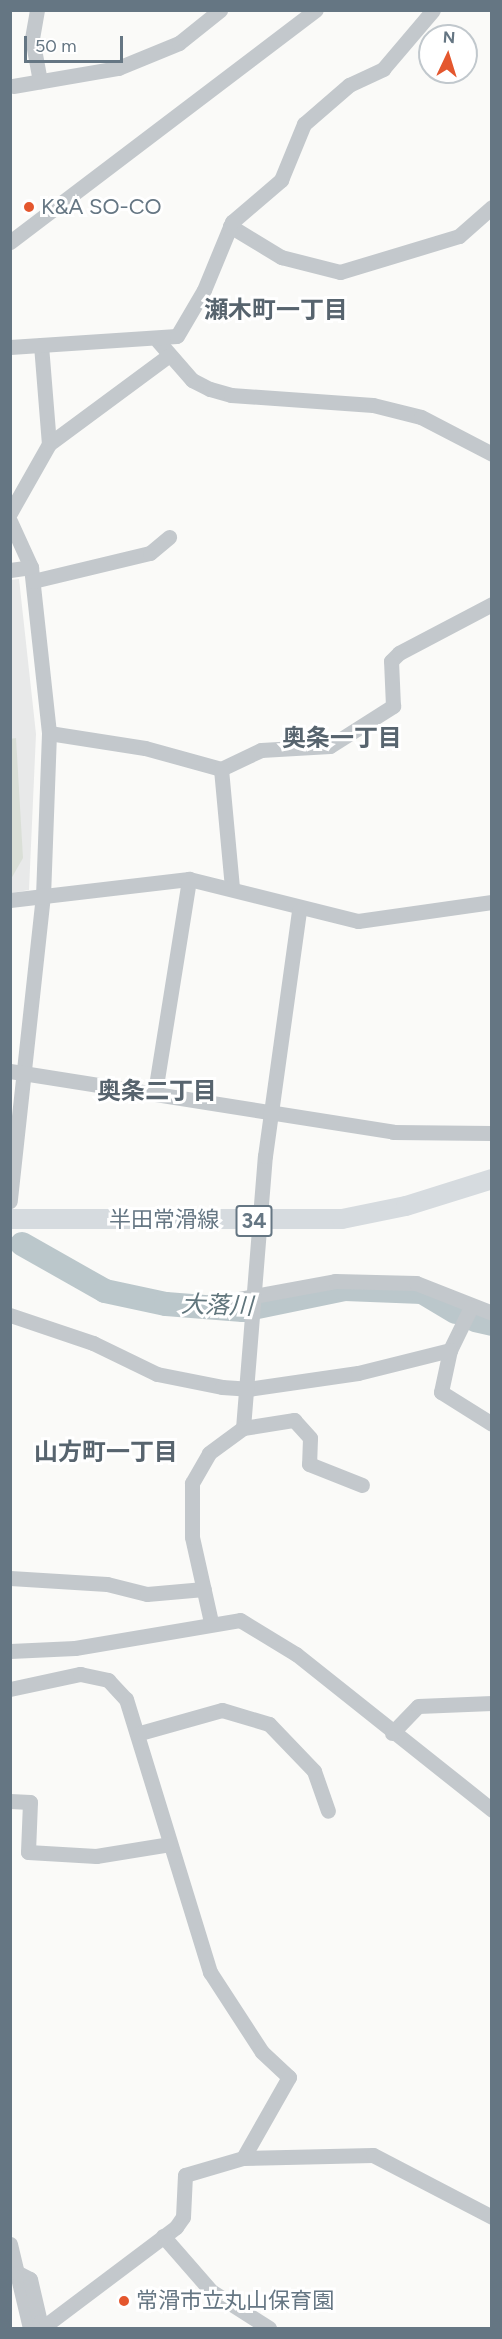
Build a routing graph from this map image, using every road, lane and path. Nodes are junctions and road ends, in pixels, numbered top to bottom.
1 (37, 10) edge
2 (220, 10) edge
3 (316, 10) edge
4 (433, 10) edge
5 (40, 81) junction
6 (11, 86) edge
7 (492, 207) edge
8 (486, 222) edge
9 (230, 226) junction
10 (10, 242) edge
11 (158, 341) junction
12 (40, 345) junction
13 (10, 347) edge
14 (168, 356) junction
15 (49, 444) junction
16 (492, 454) edge
17 (10, 513) edge
18 (10, 521) edge
19 (169, 537) dead end
20 (10, 570) edge
21 (32, 574) junction
22 (492, 604) edge
23 (49, 733) junction
24 (220, 769) junction
25 (189, 879) junction
26 (232, 888) junction
27 (43, 895) junction
28 (10, 900) edge
29 (492, 902) edge
30 (299, 910) junction
31 (10, 1071) edge
32 (26, 1074) junction
33 (155, 1092) junction
34 (273, 1113) junction
35 (492, 1133) edge
36 (492, 1179) edge
37 (10, 1201) edge
38 (10, 1219) edge
39 (262, 1221) junction
40 (222, 1302) dead end
41 (254, 1306) junction
42 (471, 1307) junction
43 (492, 1313) edge
44 (10, 1315) edge
45 (450, 1350) junction
46 (248, 1389) junction
47 (492, 1424) edge
48 (243, 1428) junction
49 (362, 1485) dead end
50 (10, 1578) edge
51 (204, 1589) junction
52 (211, 1622) junction
53 (75, 1647) junction
54 (10, 1651) edge
55 (80, 1674) junction
56 (10, 1689) edge
57 (492, 1703) edge
58 (140, 1733) junction
59 (392, 1733) junction
60 (10, 1801) edge
61 (492, 1810) edge
62 (328, 1811) dead end
63 (170, 1844) junction
64 (243, 2158) junction
65 (492, 2217) edge
66 (163, 2236) junction
67 (10, 2244) edge
68 (18, 2273) junction
69 (30, 2328) edge
70 (269, 2328) edge

1 - 5 street
2 - 5 street
3 - 10 street
4 - 9 street
5 - 6 street
7 - 8 street
8 - 9 street
9 - 11 street
11 - 12 street
11 - 14 street
12 - 13 street
12 - 15 street
14 - 15 street
14 - 16 street
15 - 17 street
18 - 21 street
19 - 21 street
20 - 21 street
21 - 23 street
22 - 24 street
23 - 24 street
23 - 27 street
24 - 26 street
25 - 26 street
25 - 27 street
25 - 33 street
26 - 30 street
27 - 28 street
27 - 32 street
29 - 30 street
30 - 34 street
31 - 32 street
32 - 33 street
32 - 37 street
33 - 34 street
34 - 35 street
34 - 39 street
36 - 39 main road, 半田常滑線 / 34
38 - 39 main road, 半田常滑線 / 34
39 - 41 street
40 - 41 street
41 - 42 street
41 - 46 street
42 - 43 street
42 - 45 street
44 - 46 street
45 - 46 street
45 - 47 street
46 - 48 street
48 - 49 street
48 - 51 street
50 - 51 street
51 - 52 street
52 - 53 street
52 - 59 street
53 - 54 street
53 - 55 street
55 - 56 street
55 - 58 street
57 - 59 street
58 - 62 street
58 - 63 street
59 - 61 street
60 - 63 street
63 - 64 street
64 - 65 street
64 - 66 street
66 - 68 street
66 - 70 street
67 - 68 street
68 - 69 street

